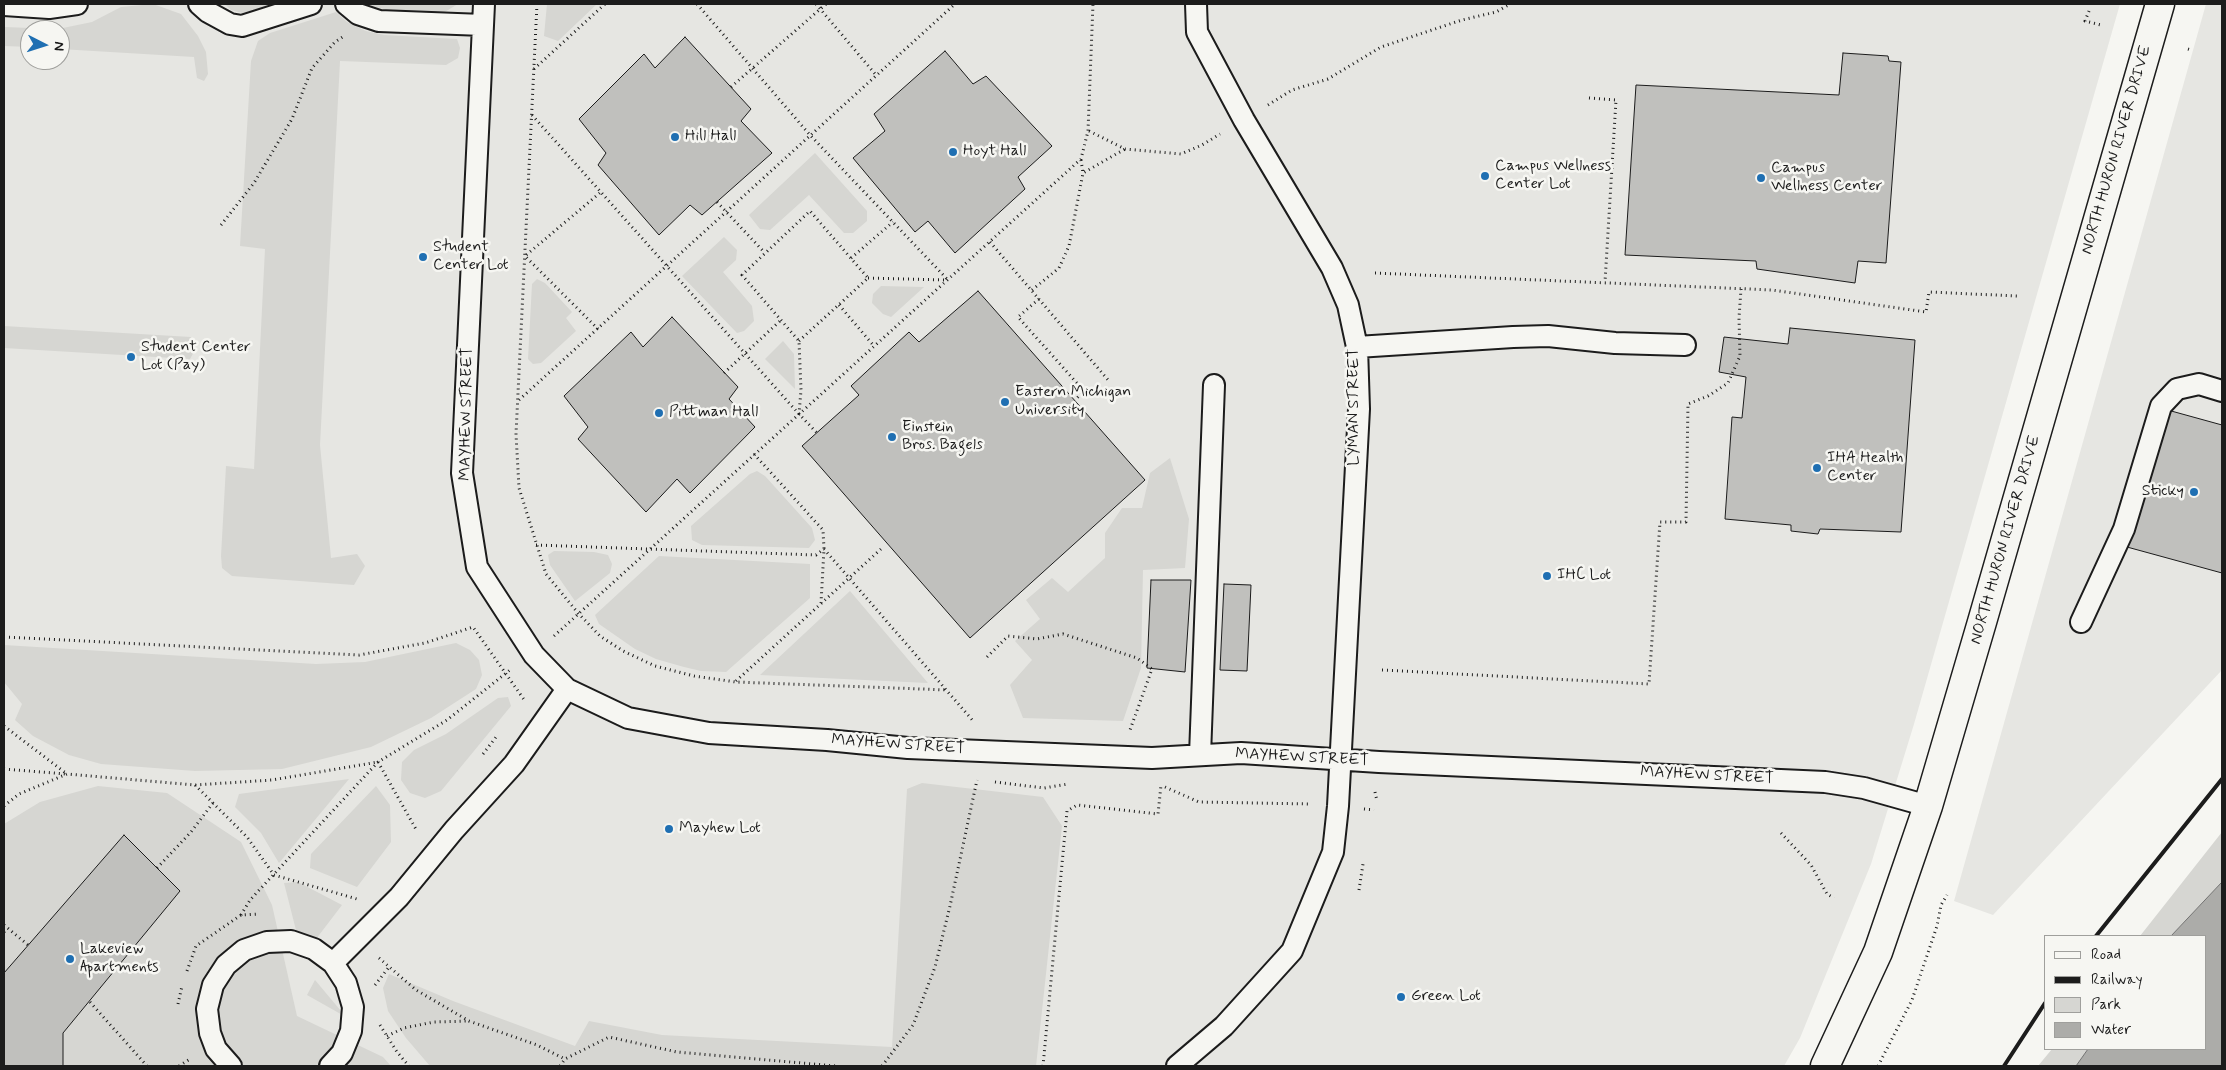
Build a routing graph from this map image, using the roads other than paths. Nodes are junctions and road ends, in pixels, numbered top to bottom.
1 (77, 4) edge
2 (199, 4) edge
3 (311, 4) edge
4 (346, 4) edge
5 (484, 4) edge
6 (1196, 4) edge
7 (2160, 4) edge
8 (4, 5) edge
9 (483, 26) junction
10 (1685, 345) dead end
11 (1357, 348) junction
12 (1214, 385) dead end
13 (2222, 391) edge
14 (2081, 622) dead end
15 (568, 689) junction
16 (1200, 755) junction
17 (1340, 760) junction
18 (1928, 806) junction
19 (333, 963) junction
20 (231, 1066) edge
21 (330, 1066) edge
22 (1177, 1066) edge
23 (1826, 1066) edge

1 - 8 lane
2 - 3 lane
4 - 9 lane
5 - 9 lane, MAYHEW STREET
6 - 11 lane, LYMAN STREET
7 - 18 main road, NORTH HURON RIVER DRIVE
9 - 15 lane, MAYHEW STREET
10 - 11 lane
11 - 17 lane, LYMAN STREET
12 - 16 lane
13 - 14 lane
15 - 16 lane, MAYHEW STREET
15 - 19 lane
16 - 17 lane, MAYHEW STREET
17 - 18 lane, MAYHEW STREET
17 - 22 lane, LYMAN STREET
18 - 23 main road, NORTH HURON RIVER DRIVE
19 - 20 lane
19 - 21 lane

